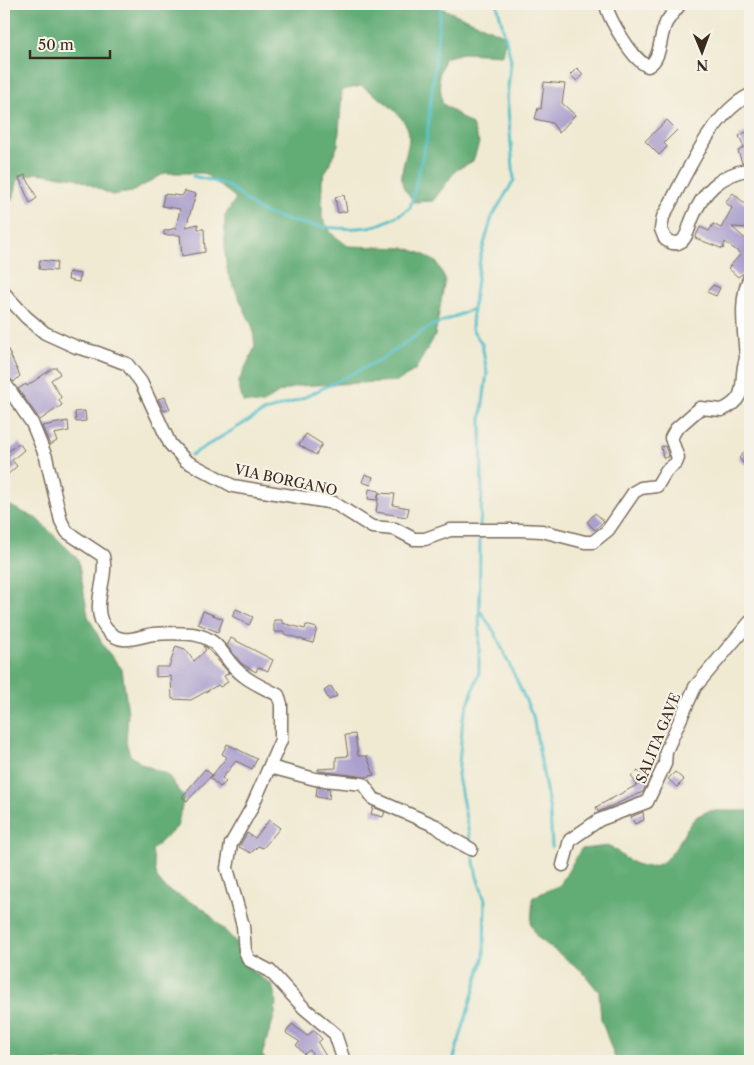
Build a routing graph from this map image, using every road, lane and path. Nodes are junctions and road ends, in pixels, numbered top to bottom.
1 (606, 4) edge
2 (680, 4) edge
3 (750, 95) edge
4 (750, 169) edge
5 (750, 277) edge
6 (4, 293) edge
7 (748, 363) edge
8 (4, 382) edge
9 (750, 622) edge
10 (270, 767) junction
11 (471, 848) dead end
12 (563, 865) dead end
13 (344, 1061) edge

1 - 2 street
3 - 4 street
5 - 7 street
6 - 7 street, VIA BORGANO
8 - 10 street
9 - 12 street, SALITA GAVE
10 - 11 street
10 - 13 street

